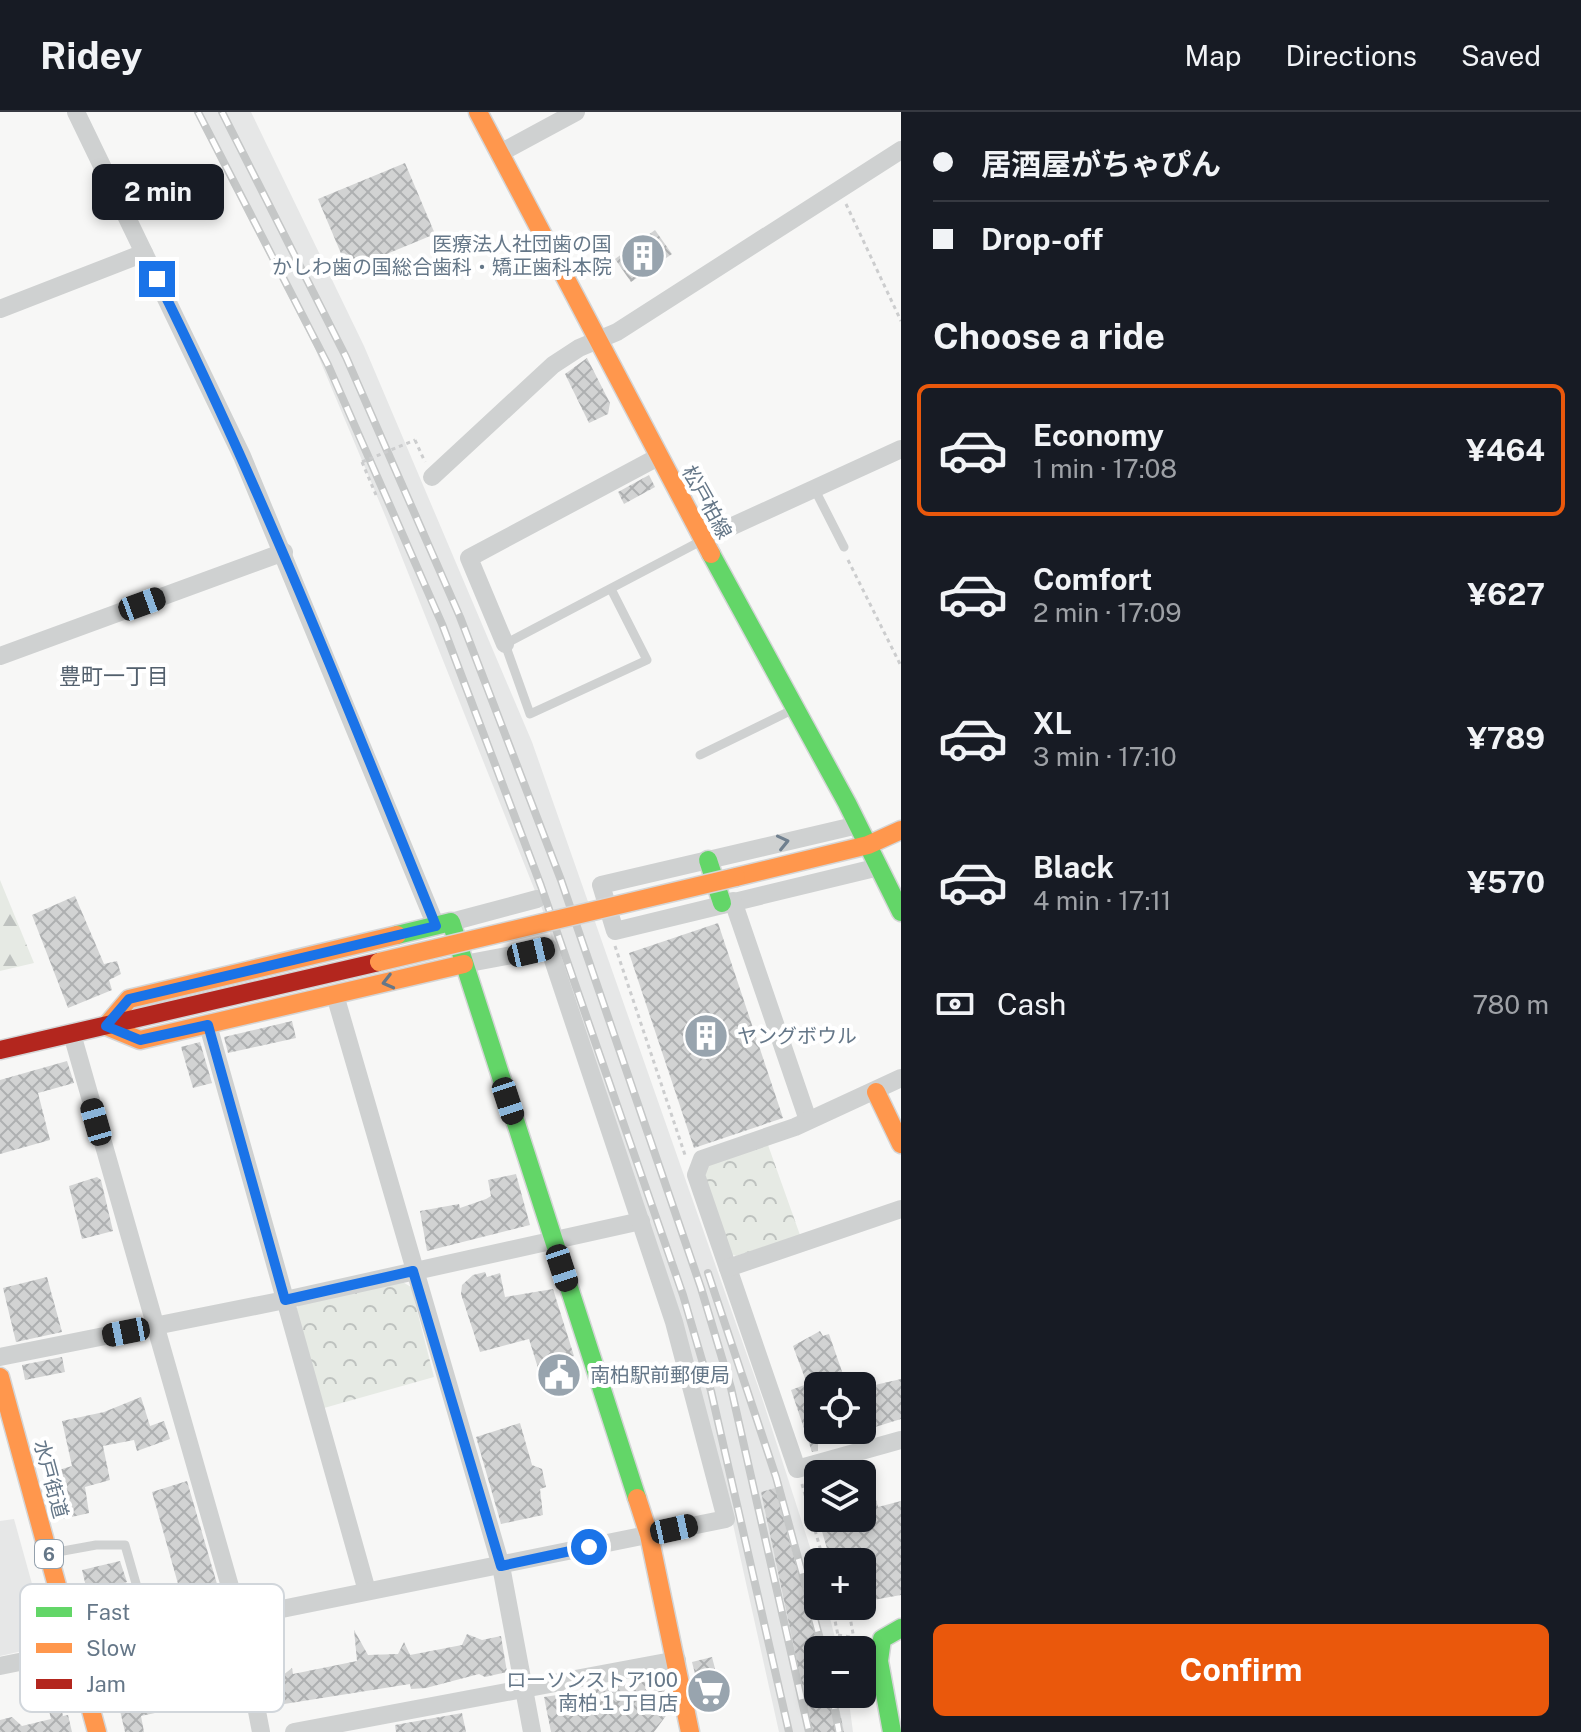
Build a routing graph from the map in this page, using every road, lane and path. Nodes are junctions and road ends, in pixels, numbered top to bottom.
1 (76, 112) edge
2 (478, 112) edge
3 (576, 112) edge
4 (901, 150) edge
5 (500, 153) junction
6 (840, 189) junction
7 (144, 253) junction
8 (0, 309) edge
9 (901, 321) edge
10 (596, 340) junction
11 (901, 449) edge
12 (658, 457) junction
13 (432, 477) joint
14 (815, 490) junction
15 (376, 495) dead end
16 (702, 540) junction
17 (844, 547) joint
18 (284, 552) junction
19 (611, 589) junction
20 (505, 644) junction
21 (0, 656) edge
22 (901, 666) edge
23 (797, 707) junction
24 (700, 755) dead end
25 (858, 825) junction
26 (901, 830) edge
27 (868, 845) junction
28 (708, 860) junction
29 (879, 867) junction
30 (537, 899) dead end
31 (727, 902) junction
32 (901, 912) edge
33 (443, 924) junction
34 (615, 931) junction
35 (464, 964) junction
36 (335, 995) junction
37 (208, 1025) junction
38 (106, 1026) junction
39 (72, 1034) junction
40 (0, 1050) edge
41 (901, 1078) edge
42 (876, 1092) junction
43 (808, 1120) junction
44 (901, 1144) edge
45 (697, 1165) junction
46 (901, 1209) edge
47 (641, 1221) junction
48 (553, 1239) junction
49 (728, 1268) junction
50 (413, 1271) junction
51 (285, 1300) junction
52 (154, 1326) junction
53 (0, 1357) edge
54 (0, 1377) edge
55 (901, 1440) edge
56 (797, 1469) junction
57 (649, 1535) junction
58 (820, 1548) edge
59 (48, 1553) junction
60 (501, 1566) junction
61 (56, 1584) edge
62 (136, 1584) edge
63 (229, 1584) edge
64 (367, 1591) junction
65 (284, 1609) edge
66 (835, 1620) edge
67 (838, 1635) joint
68 (844, 1636) edge
69 (893, 1636) edge
70 (677, 1660) junction
71 (20, 1662) edge
72 (0, 1666) edge
73 (524, 1689) junction
74 (92, 1712) edge
75 (257, 1712) edge
76 (97, 1732) edge
77 (261, 1732) edge
78 (294, 1732) edge
79 (532, 1732) edge
80 (690, 1732) edge
81 (892, 1732) edge

1 - 7 street
2 - 5 main road, 松戸柏線
3 - 5 street
4 - 6 street
5 - 10 main road, 松戸柏線
6 - 9 path
6 - 10 street
7 - 8 street
7 - 18 street
10 - 12 main road, 松戸柏線
10 - 13 street
11 - 14 street
12 - 16 main road, 松戸柏線
12 - 20 street
13 - 15 path, bridge
14 - 16 street
14 - 17 lane
16 - 19 lane
16 - 23 main road, 松戸柏線
17 - 22 path
18 - 21 street
18 - 33 street
19 - 20 lane
19 - 20 lane
23 - 24 lane
23 - 25 main road, 松戸柏線
25 - 27 main road, 松戸柏線
28 -> 25 street
26 - 27 main road
27 - 29 main road, 松戸柏線
27 - 38 main road, bridge
28 - 31 main road
28 - 34 street
29 - 31 street
29 - 32 main road, 松戸柏線
30 - 33 street
31 - 34 street
31 - 43 street
33 - 35 main road
33 - 38 main road
34 - 45 path
35 -> 36 main road
35 - 47 street
35 - 48 main road
36 - 37 main road
36 - 50 street
37 - 38 main road
37 - 51 street
38 - 39 main road
39 - 40 main road
39 - 52 street
41 - 42 street
42 - 43 street
42 - 44 main road
43 - 45 street
45 - 49 street
46 - 49 street
47 - 48 street
47 - 57 street
48 - 50 street
48 - 57 main road
49 - 56 street
50 - 51 street
50 - 60 street
51 - 52 street
51 - 64 street
52 - 53 street
52 - 63 street
54 - 59 main road, 水戸街道 / 6
55 - 56 street
56 - 58 path
57 - 60 street
57 - 70 main road
59 - 61 main road, 水戸街道 / 6
59 - 62 lane
60 - 64 street
60 - 73 street
64 - 65 street
66 - 67 path
67 - 68 path
69 - 81 main road
70 - 73 street
70 - 80 main road
71 - 72 street
73 - 78 street
73 - 79 street
74 - 76 main road, 水戸街道 / 6
75 - 77 street

